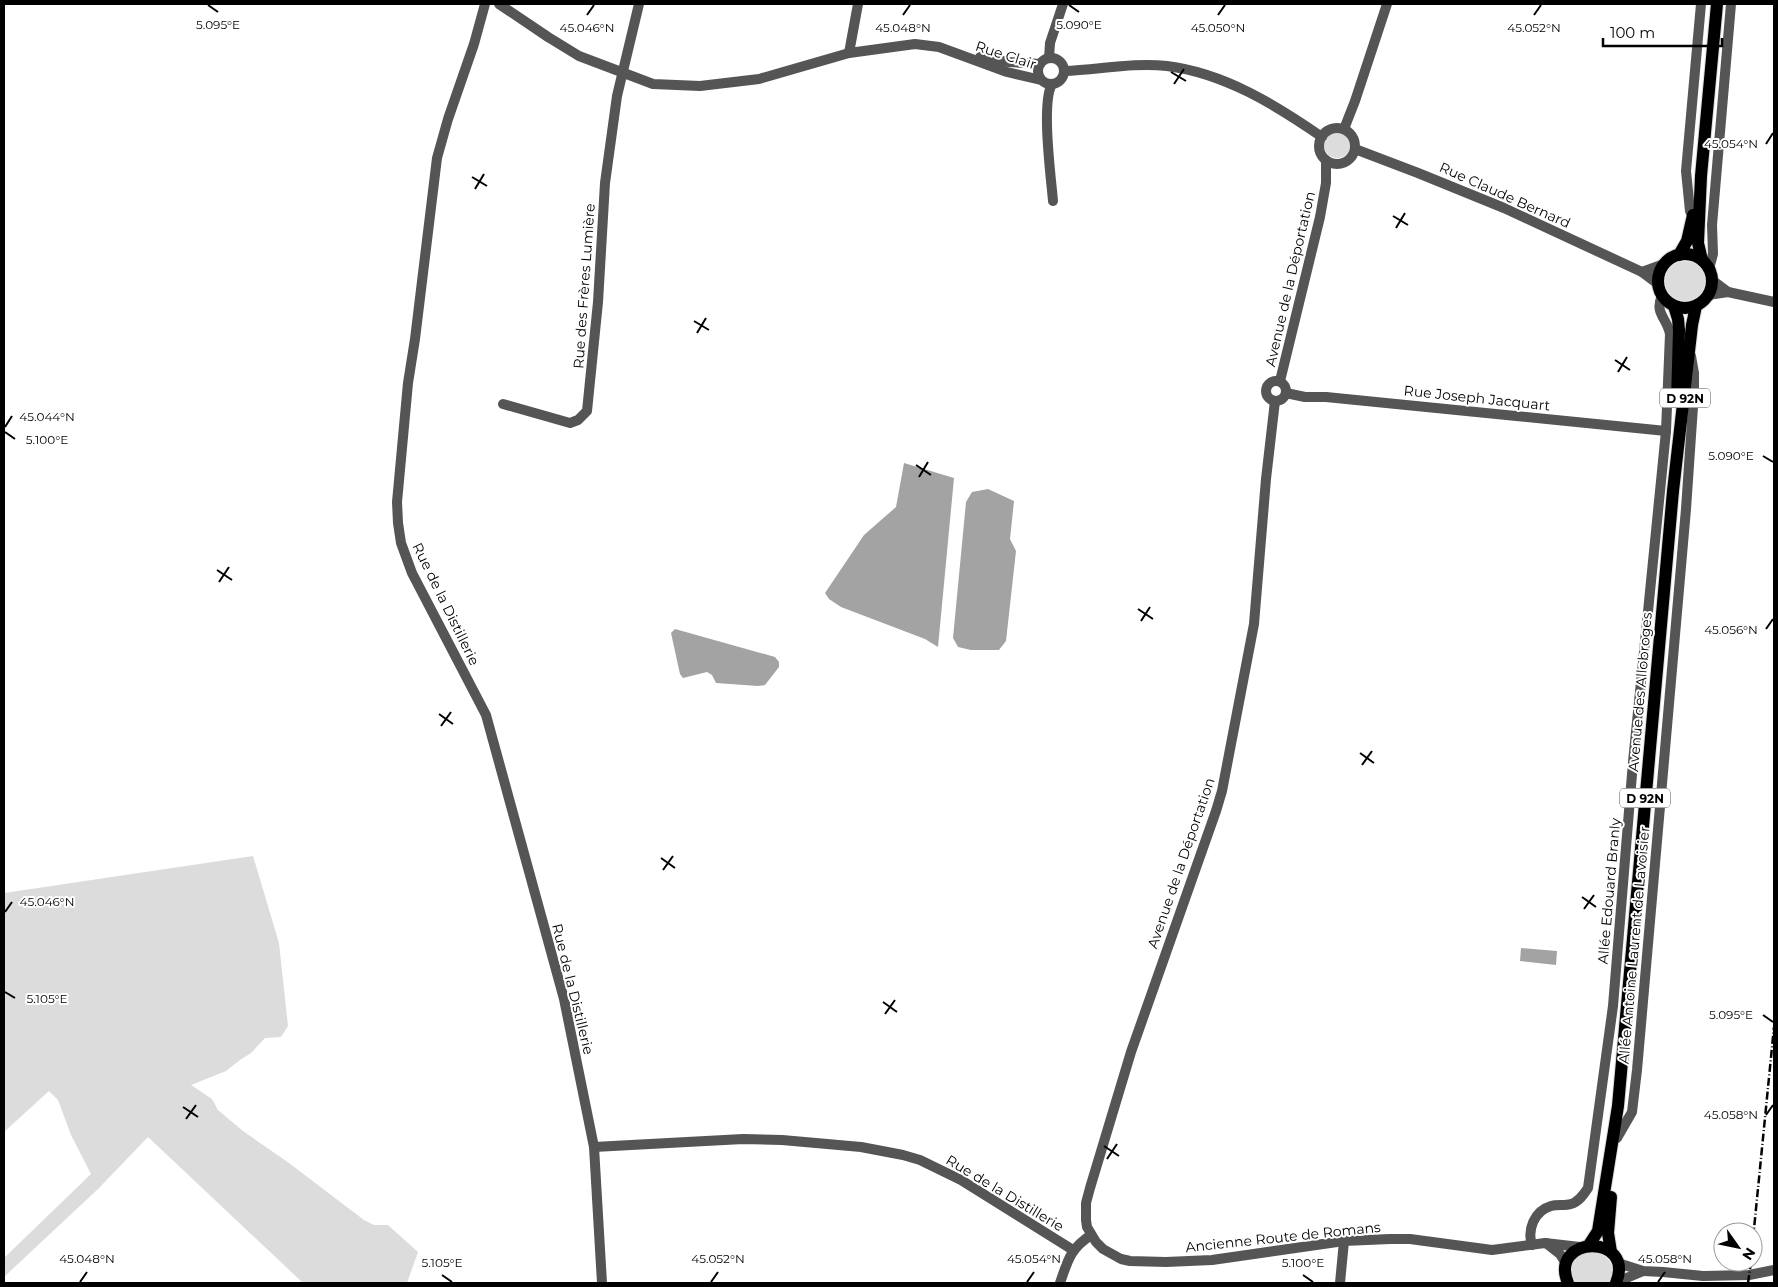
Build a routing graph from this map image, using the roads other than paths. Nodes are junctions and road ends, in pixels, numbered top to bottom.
1 (485, 4) edge
2 (499, 4) edge
3 (639, 4) edge
4 (858, 4) edge
5 (1063, 4) edge
6 (1388, 4) edge
7 (1701, 4) edge
8 (1717, 4) edge
9 (1731, 4) edge
10 (849, 53) junction
11 (957, 53) junction
12 (1049, 58) junction
13 (1040, 64) junction
14 (1064, 71) junction
15 (622, 73) junction
16 (1041, 80) junction
17 (1052, 84) junction
18 (1344, 129) junction
19 (1322, 137) junction
20 (1355, 149) junction
21 (1326, 160) junction
22 (1338, 163) junction
23 (1701, 176) junction
24 (1326, 183) junction
25 (1053, 201) dead end
26 (1692, 215) junction
27 (1679, 255) junction
28 (1664, 264) junction
29 (1707, 270) junction
30 (1642, 272) junction
31 (1658, 284) junction
32 (1728, 292) junction
33 (1708, 295) junction
34 (1662, 296) junction
35 (1774, 302) edge
36 (1674, 306) junction
37 (1696, 306) junction
38 (1684, 349) junction
39 (1280, 381) junction
40 (1690, 388) junction
41 (1286, 392) junction
42 (1275, 401) junction
43 (504, 404) dead end
44 (1666, 431) junction
45 (1673, 491) junction
46 (1618, 1106) junction
47 (1617, 1138) junction
48 (594, 1147) junction
49 (1091, 1235) junction
50 (1344, 1241) junction
51 (1546, 1243) junction
52 (1532, 1245) junction
53 (1585, 1246) junction
54 (1073, 1250) junction
55 (1610, 1252) junction
56 (1618, 1263) junction
57 (1566, 1264) junction
58 (1774, 1270) edge
59 (1643, 1271) junction
60 (1616, 1282) edge
61 (602, 1283) edge
62 (1060, 1283) edge
63 (1340, 1283) edge
64 (1568, 1283) edge

1 - 48 street, Rue de la Distillerie
2 - 15 street
3 - 15 street
4 - 10 street
5 - 12 street
6 - 18 street
7 - 26 street
8 - 23 main road
9 - 29 street
10 - 11 street
10 - 15 street
11 - 13 street, Rue Clair
11 - 16 street, Rue Clair
12 - 13 street
12 - 14 street
13 - 16 street
14 - 17 street
14 - 19 street
15 - 43 street, Rue des Frères Lumière
16 - 17 street
17 - 25 street
18 - 19 street
18 - 20 street
19 - 21 street
20 - 22 street
20 - 30 street, Rue Claude Bernard
21 - 22 street
21 - 24 street
22 - 24 street
23 - 26 main road
23 - 29 main road
24 - 39 street, Avenue de la Déportation
26 - 27 main road
27 - 28 main road
27 - 29 main road
28 - 30 street
28 - 31 main road
29 - 32 street
29 - 33 main road
30 - 31 street, Rue Claude Bernard
31 - 34 main road
32 - 33 street
32 - 35 street
33 - 37 main road
34 - 36 main road
34 - 44 street, Allée Edouard Branly
36 - 37 main road
36 - 38 main road, Avenue des Allobroges / D 92N
37 - 38 main road, Avenue des Allobroges / D 92N
38 - 40 main road, Avenue des Allobroges / D 92N
38 - 45 main road, Avenue des Allobroges / D 92N
39 - 41 street
39 - 42 street
40 - 45 main road, Avenue des Allobroges / D 92N
40 - 47 street, Allée Antoine Laurent de Lavoisier
41 - 42 street
41 - 44 street, Rue Joseph Jacquart
42 - 49 street, Avenue de la Déportation
44 - 52 street, Allée Edouard Branly
45 - 46 main road, Avenue des Allobroges / D 92N
46 - 47 main road, Avenue des Allobroges / D 92N
46 - 53 main road, Avenue des Allobroges / D 92N
47 - 55 main road, Avenue des Allobroges / D 92N
48 - 54 street, Rue de la Distillerie
48 - 61 street, Rue de la Distillerie
49 - 50 street, Ancienne Route de Romans
49 - 54 street
50 - 52 street, Ancienne Route de Romans
50 - 63 street
51 - 52 street, Ancienne Route de Romans
51 - 53 street, Ancienne Route de Romans
51 - 57 street
53 - 55 main road
53 - 57 main road, Avenue des Allobroges
54 - 62 street
55 - 56 main road
56 - 59 street
56 - 60 main road
57 - 64 main road
58 - 59 street
59 - 60 street

